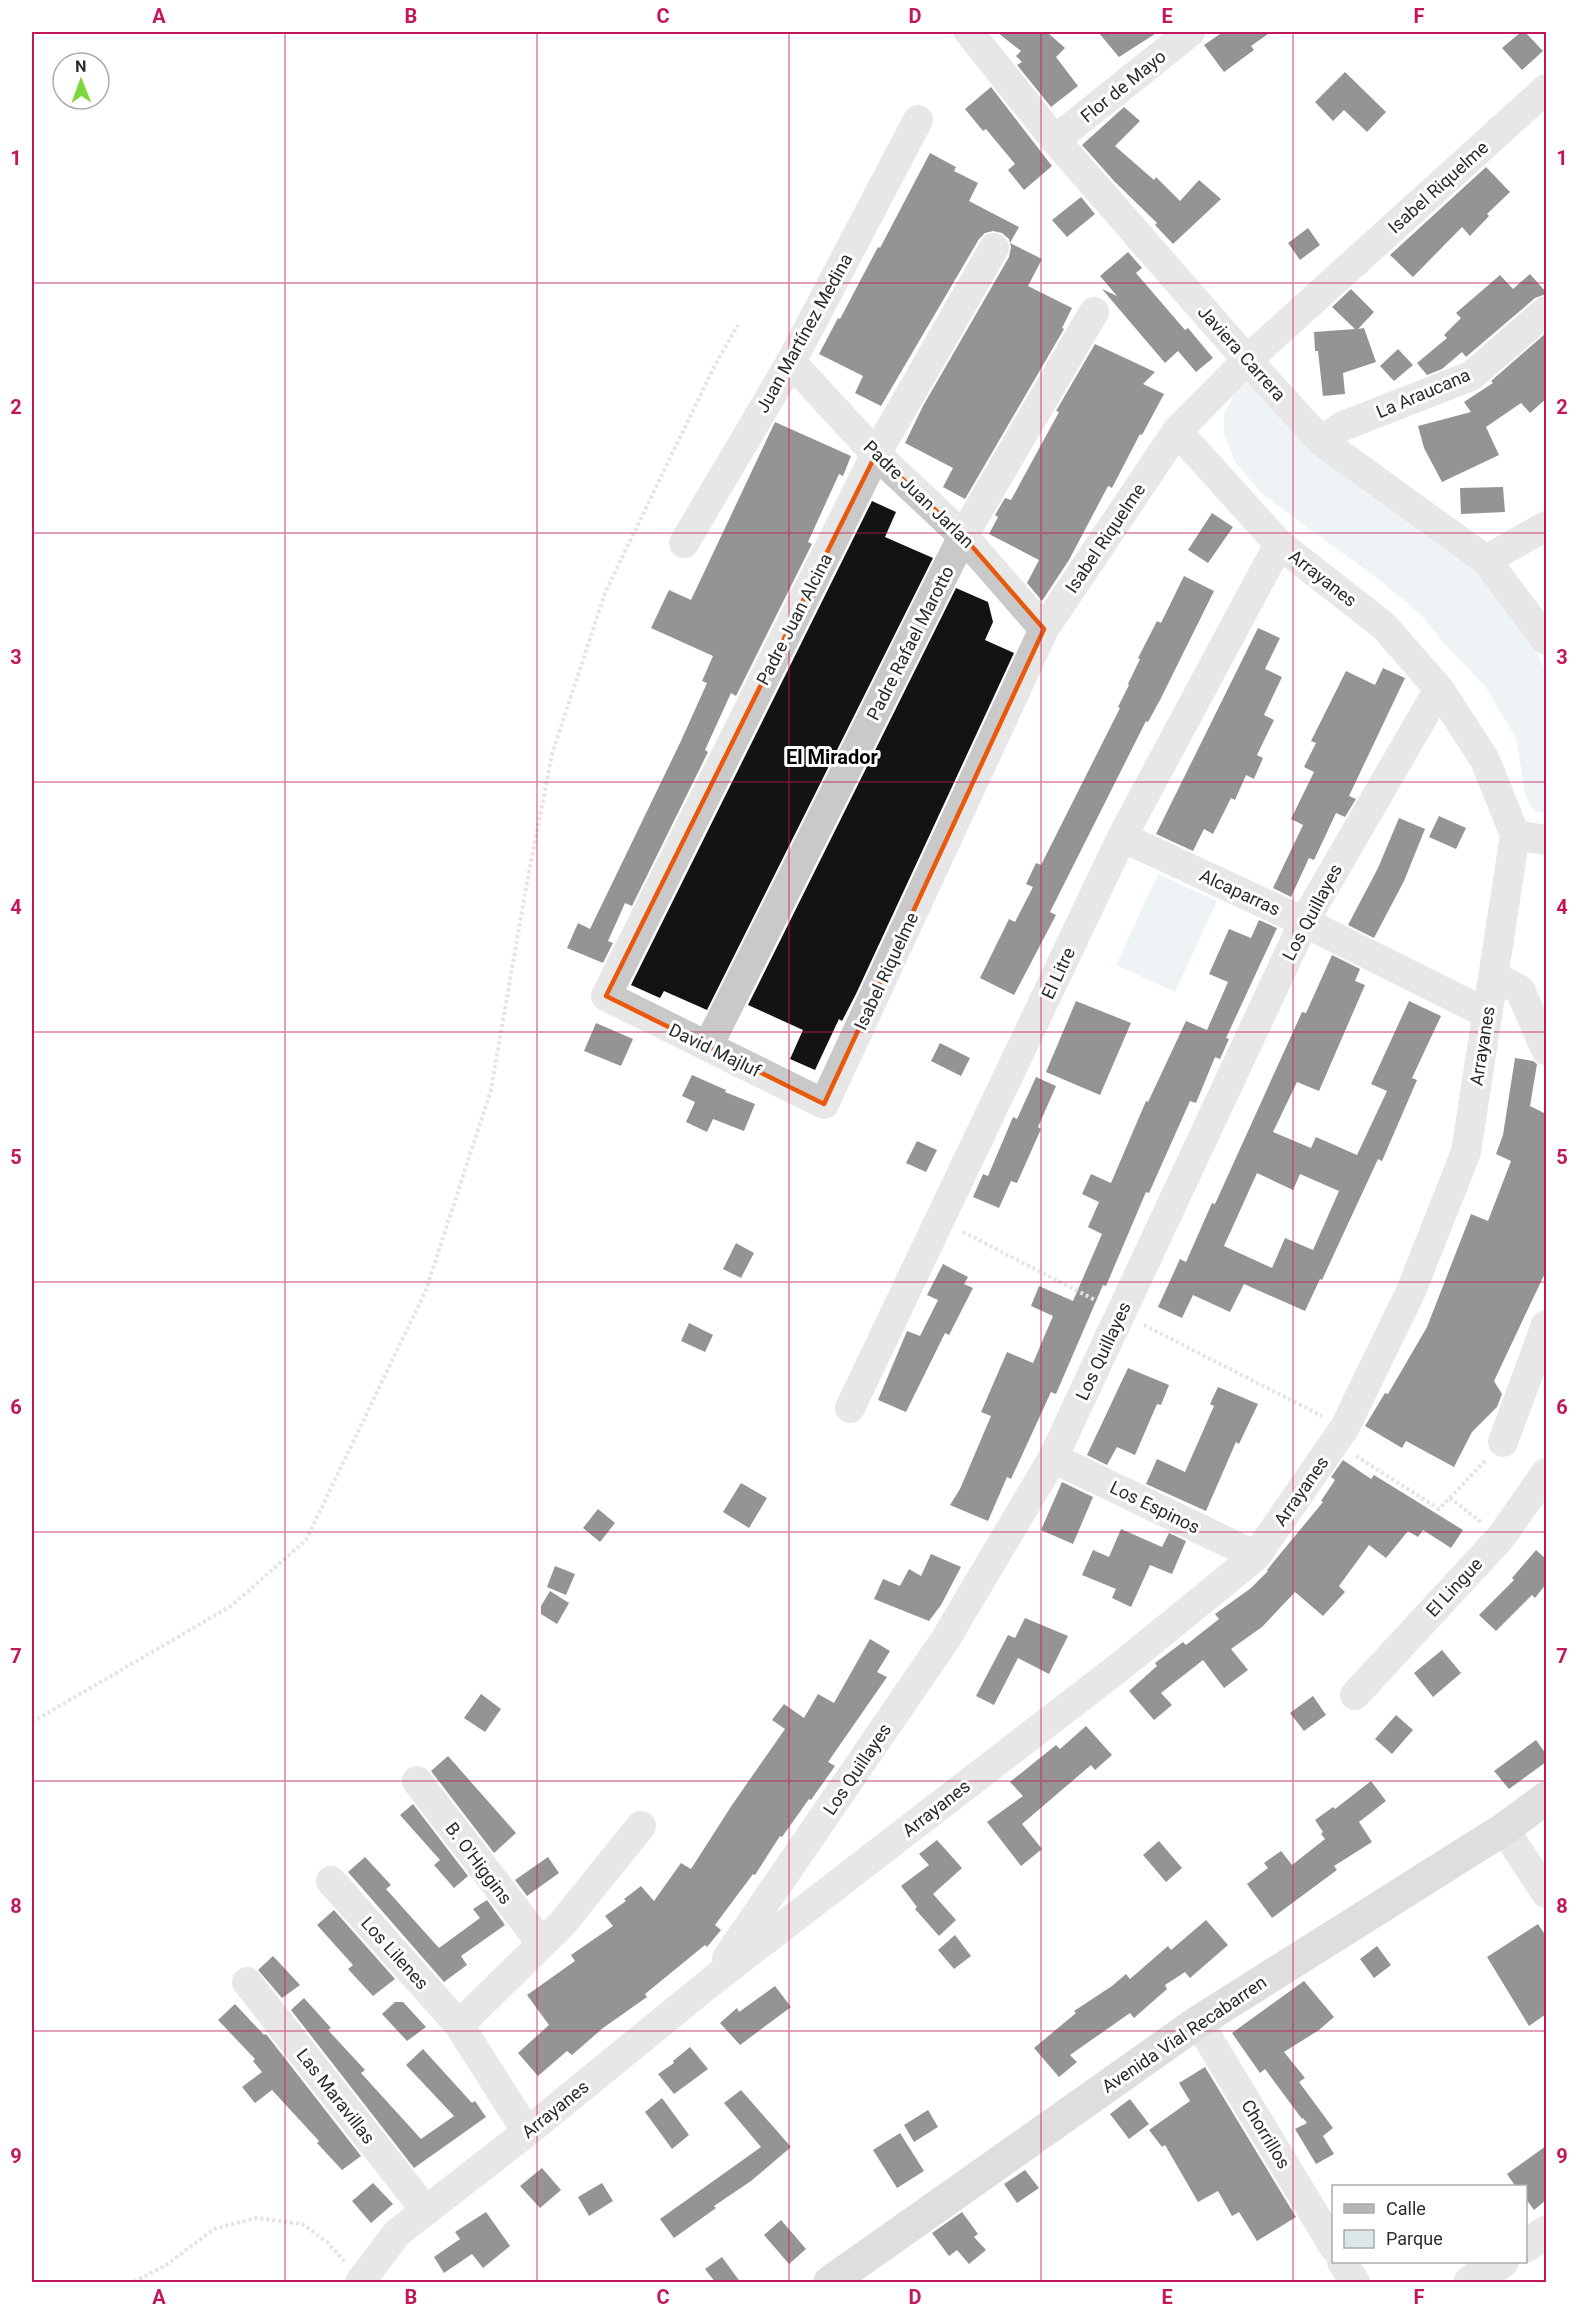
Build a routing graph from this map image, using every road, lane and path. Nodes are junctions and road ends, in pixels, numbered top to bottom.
1 (969, 32) edge
2 (1190, 32) edge
3 (1546, 89) edge
4 (918, 120) dead end
5 (1055, 140) junction
6 (994, 248) dead end
7 (1546, 311) edge
8 (1094, 312) dead end
9 (738, 325) dead end
10 (1247, 360) junction
11 (791, 362) junction
12 (1177, 431) junction
13 (1321, 441) junction
14 (876, 454) junction
15 (1546, 526) edge
16 (963, 536) junction
17 (684, 543) dead end
18 (1279, 544) junction
19 (1486, 560) junction
20 (1044, 629) junction
21 (1546, 640) edge
22 (1438, 688) junction
23 (1515, 835) junction
24 (1122, 837) junction
25 (1546, 840) edge
26 (1304, 922) junction
27 (1494, 976) junction
28 (606, 996) joint
29 (1486, 1013) junction
30 (708, 1046) junction
31 (1546, 1050) edge
32 (824, 1104) joint
33 (1546, 1325) edge
34 (850, 1408) dead end
35 (1335, 1442) junction
36 (1503, 1442) joint
37 (1053, 1458) junction
38 (1546, 1473) edge
39 (1450, 1498) junction
40 (1501, 1537) junction
41 (1256, 1556) junction
42 (1355, 1695) dead end
43 (32, 1722) edge
44 (417, 1781) dead end
45 (1546, 1798) edge
46 (641, 1826) dead end
47 (1504, 1829) junction
48 (331, 1881) dead end
49 (1546, 1893) edge
50 (542, 1944) junction
51 (712, 1981) junction
52 (247, 1982) dead end
53 (1198, 2022) junction
54 (459, 2025) junction
55 (527, 2132) junction
56 (426, 2211) junction
57 (1546, 2232) edge
58 (1332, 2244) edge
59 (1527, 2245) edge
60 (1343, 2263) edge
61 (1500, 2263) edge
62 (361, 2282) edge
63 (134, 2283) edge
64 (830, 2283) edge
65 (1355, 2283) edge
66 (1470, 2283) edge

1 - 5 street, Javiera Carrera
2 - 5 street, Flor de Mayo
3 - 10 street, Isabel Riquelme
4 - 11 street, Juan Martínez Medina
5 - 10 street, Javiera Carrera
6 - 14 street, Padre Juan Alcina
7 - 13 street, La Araucana
8 - 16 street, Padre Rafael Marotto
9 - 43 path
10 - 12 street, Isabel Riquelme
10 - 13 street, Javiera Carrera
11 - 14 street, Padre Juan Jarlan
11 - 17 street, Juan Martínez Medina
12 - 18 street, Arrayanes
12 - 20 street, Isabel Riquelme
13 - 19 street, Javiera Carrera
14 - 16 street, Padre Juan Jarlan
14 - 28 street, Padre Juan Alcina
15 - 19 street
16 - 20 street, Padre Juan Jarlan
16 - 30 street, Padre Rafael Marotto
18 - 22 street, Arrayanes
18 - 24 street, El Litre
19 - 21 street, Javiera Carrera
20 - 32 street, Isabel Riquelme
22 - 23 street, Arrayanes
22 - 26 street, Los Quillayes
23 - 25 street
23 - 27 street, Arrayanes
24 - 26 street, Alcaparras
24 - 34 street, El Litre
26 - 29 street, Alcaparras
26 - 37 street, Los Quillayes
27 - 29 street, Arrayanes
27 - 31 street
28 - 30 street, David Majluf
29 - 35 street, Arrayanes
30 - 32 street, David Majluf
33 - 36 street
35 - 39 path
35 - 41 street, Arrayanes
36 - 39 path
37 - 41 street, Los Espinos
37 - 51 street, Los Quillayes
38 - 40 street, El Lingue
39 - 40 path
40 - 42 street, El Lingue
41 - 51 street, Arrayanes
44 - 50 street, B. O'Higgins
45 - 47 main road, Avenida Vial Recabarren
46 - 50 street
47 - 49 street
47 - 53 main road, Avenida Vial Recabarren
48 - 54 street, Los Lilenes
50 - 54 street
51 - 55 street, Arrayanes
52 - 56 street, Las Maravillas
53 - 58 street, Chorrillos
53 - 64 main road, Avenida Vial Recabarren
54 - 55 street
55 - 56 street, Arrayanes
56 - 62 street, Arrayanes
57 - 59 street
60 - 65 street
61 - 66 street
62 - 63 path

